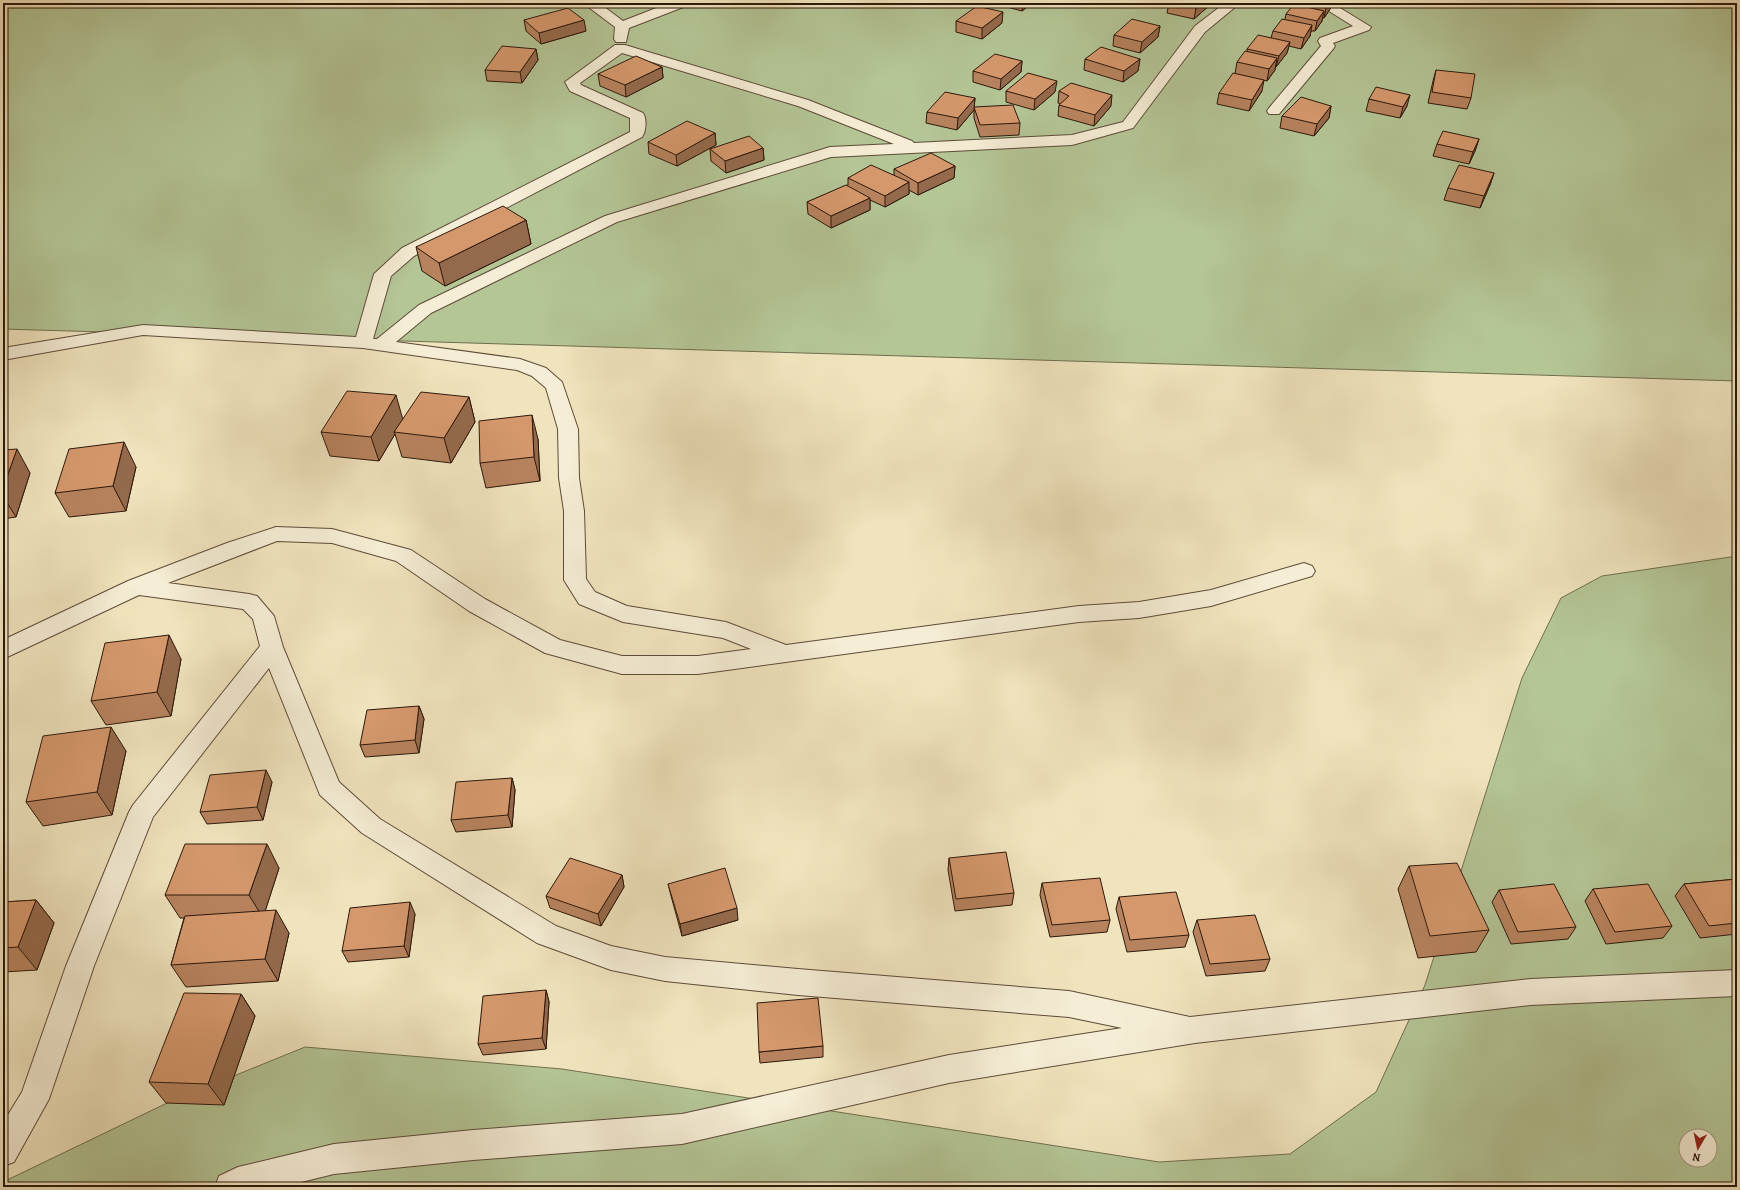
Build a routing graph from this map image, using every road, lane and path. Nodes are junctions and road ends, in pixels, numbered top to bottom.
1 (590, 3) edge
2 (681, 3) edge
3 (1234, 3) edge
4 (1323, 3) edge
5 (622, 26) junction
6 (620, 48) junction
7 (1274, 111) dead end
8 (914, 147) junction
9 (372, 344) junction
10 (3, 354) edge
11 (1304, 571) dead end
12 (136, 586) junction
13 (272, 647) junction
14 (3, 650) edge
15 (784, 653) junction
16 (1737, 983) edge
17 (1195, 1030) junction
18 (3, 1151) edge
19 (230, 1187) edge

1 - 5 street
2 - 5 street
3 - 8 street
4 - 7 street
5 - 6 street
6 - 8 street
6 - 9 street
8 - 9 street
9 - 10 street
9 - 15 street
11 - 15 street
12 - 13 street
12 - 14 street
12 - 15 street
13 - 17 street
13 - 18 street
16 - 17 street
17 - 19 street

